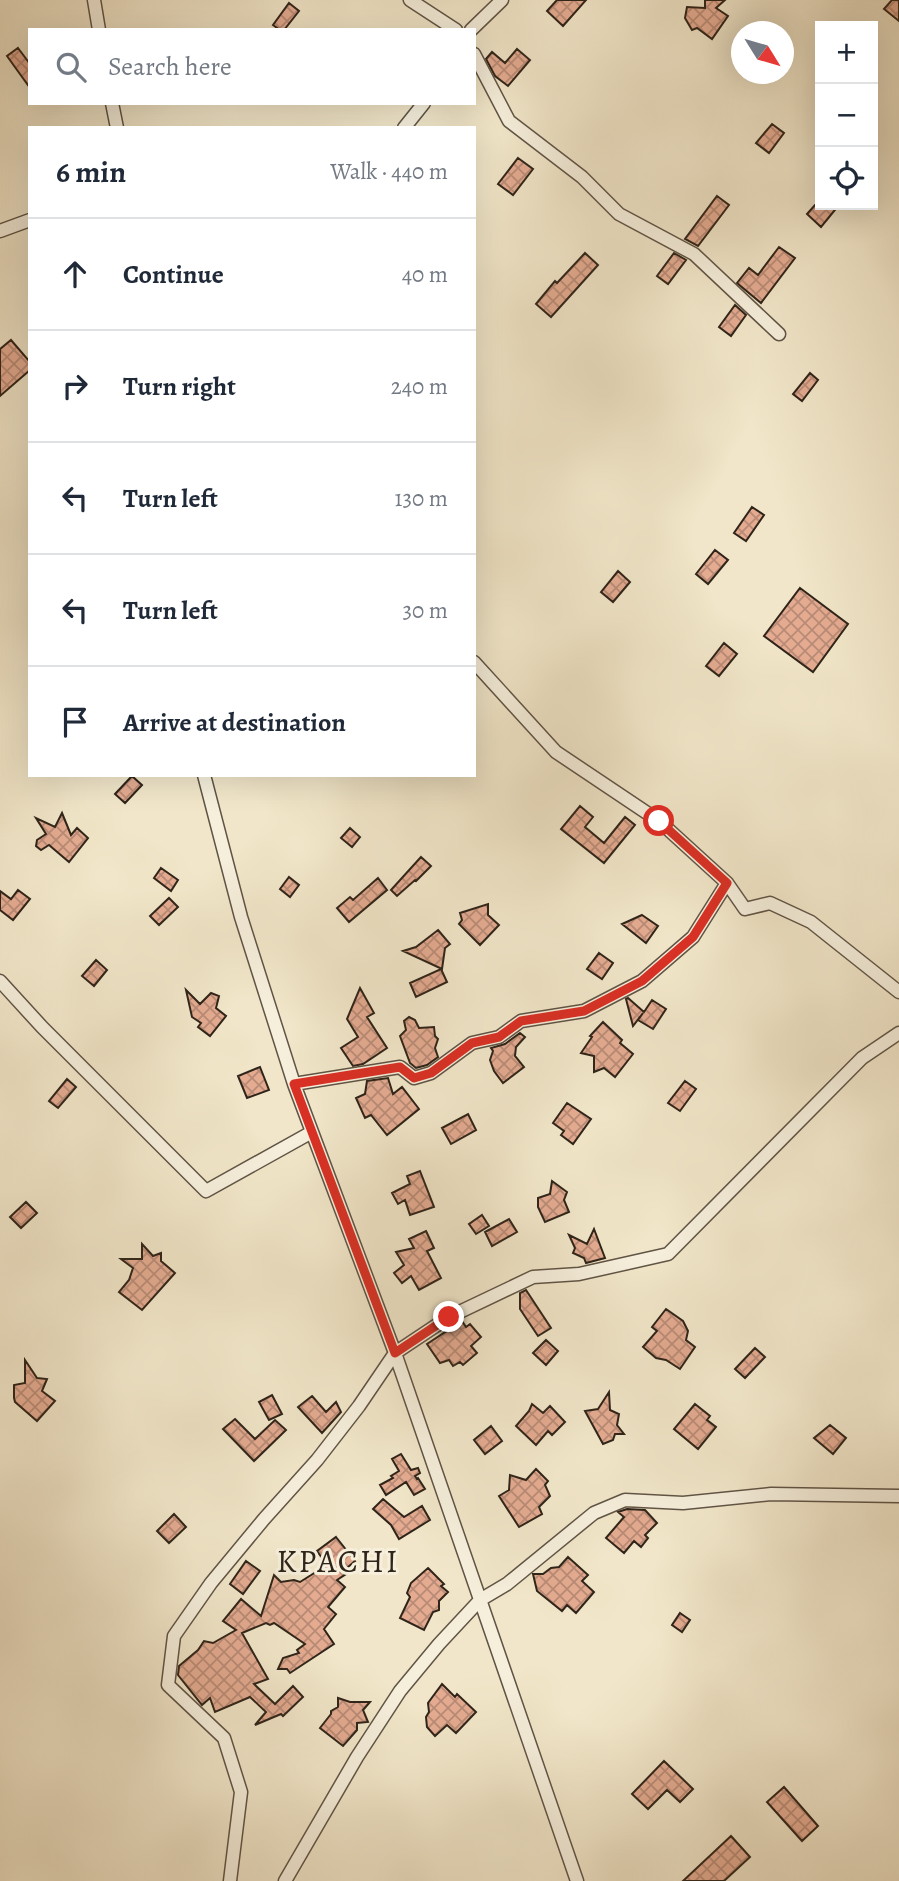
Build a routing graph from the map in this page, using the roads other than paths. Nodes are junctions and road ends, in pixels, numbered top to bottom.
1 (94, 0) edge
2 (410, 0) edge
3 (502, 0) edge
4 (99, 28) edge
5 (453, 28) edge
6 (473, 28) edge
7 (476, 58) edge
8 (112, 105) edge
9 (422, 105) edge
10 (117, 126) edge
11 (406, 126) edge
12 (28, 221) edge
13 (0, 231) edge
14 (779, 334) dead end
15 (476, 664) edge
16 (205, 777) edge
17 (727, 883) junction
18 (0, 981) edge
19 (899, 992) edge
20 (899, 1032) edge
21 (294, 1084) junction
22 (312, 1132) junction
23 (395, 1353) junction
24 (899, 1496) edge
25 (480, 1600) junction
26 (230, 1881) edge
27 (285, 1881) edge
28 (577, 1881) edge

1 - 4 street
2 - 5 street
3 - 6 street
7 - 14 street
8 - 10 street
9 - 11 street
12 - 13 street
15 - 17 street
16 - 21 street
17 - 19 street
17 - 21 street
18 - 22 street
20 - 23 street
21 - 22 street
22 - 23 street
23 - 25 street
23 - 26 street
24 - 25 street
25 - 27 street
25 - 28 street

